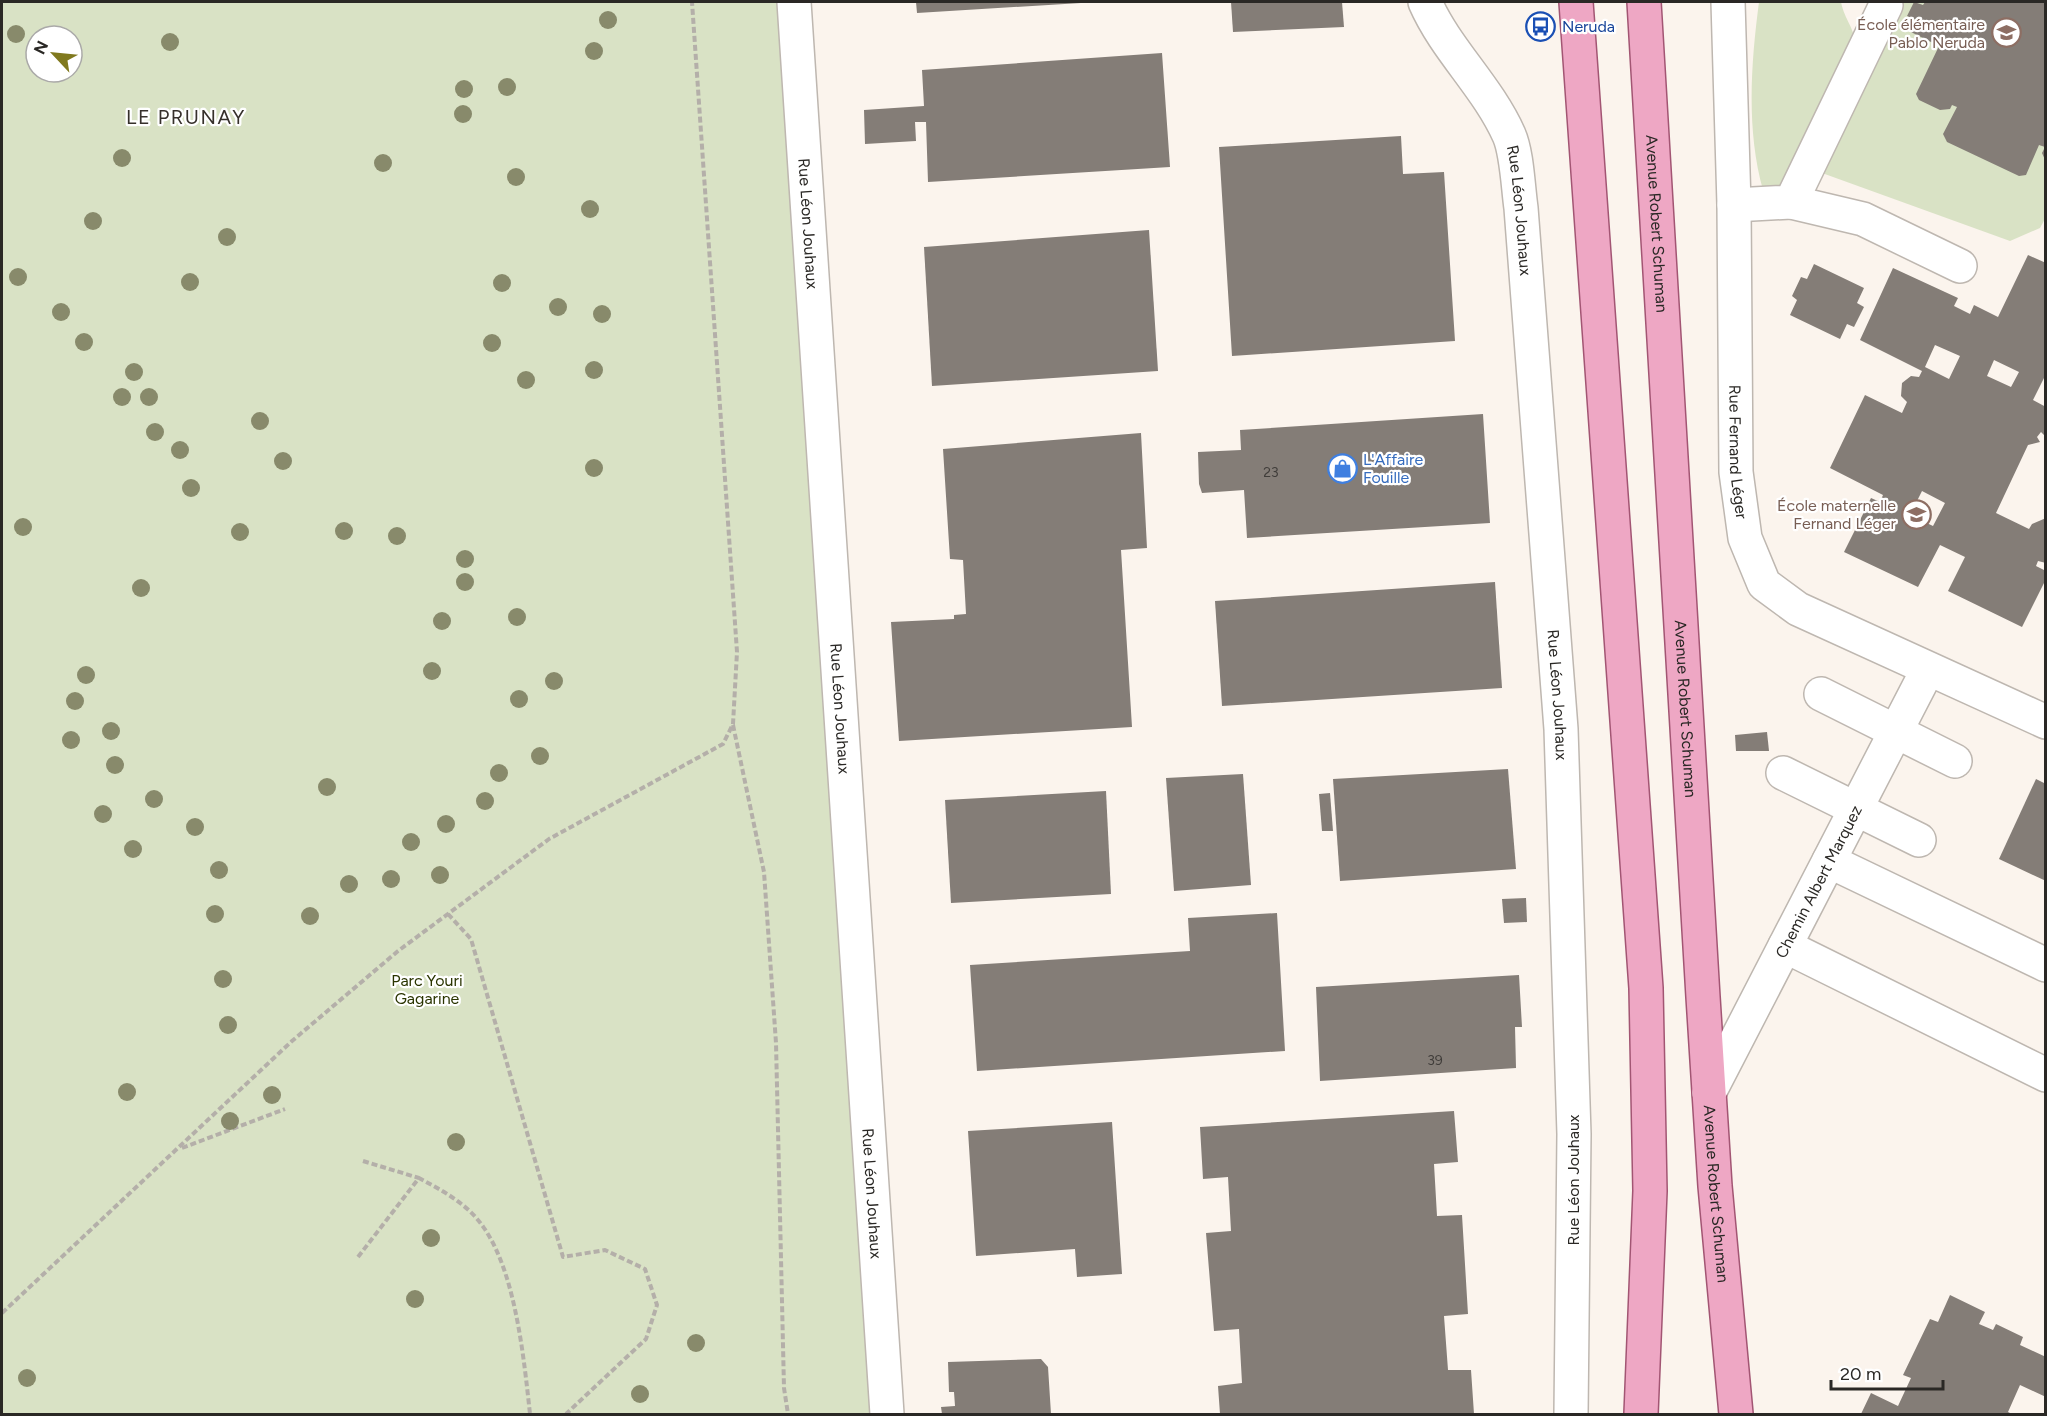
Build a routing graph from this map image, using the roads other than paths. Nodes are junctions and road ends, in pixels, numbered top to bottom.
1 (794, 2) edge
2 (1425, 2) edge
3 (1576, 2) edge
4 (1644, 2) edge
5 (1728, 2) edge
6 (1886, 5) dead end
7 (1791, 202) junction
8 (1734, 205) junction
9 (1960, 266) dead end
10 (1928, 669) junction
11 (1821, 694) dead end
12 (2046, 722) edge
13 (1896, 732) junction
14 (1955, 760) dead end
15 (1783, 773) dead end
16 (1856, 810) junction
17 (1919, 840) dead end
18 (1829, 861) junction
19 (1785, 946) junction
20 (2046, 965) edge
21 (2046, 1075) edge
22 (1709, 1093) junction
23 (886, 1414) edge
24 (1571, 1414) edge
25 (1641, 1414) edge
26 (1736, 1414) edge

1 - 23 street, Rue Léon Jouhaux
2 - 24 street, Rue Léon Jouhaux
3 - 25 main road
4 - 22 main road, Avenue Robert Schuman
5 - 8 street, Rue Fernand Léger
6 - 7 street
7 - 8 street
7 - 9 street
8 - 10 street, Rue Fernand Léger
10 - 12 street, Rue Fernand Léger
10 - 13 street, Chemin Albert Marquez
11 - 13 street
13 - 14 street
13 - 16 street, Chemin Albert Marquez
15 - 16 street
16 - 17 street
16 - 18 street, Chemin Albert Marquez
18 - 19 street, Chemin Albert Marquez
18 - 20 street
19 - 21 street
19 - 22 street, Chemin Albert Marquez
22 - 26 main road, Avenue Robert Schuman

